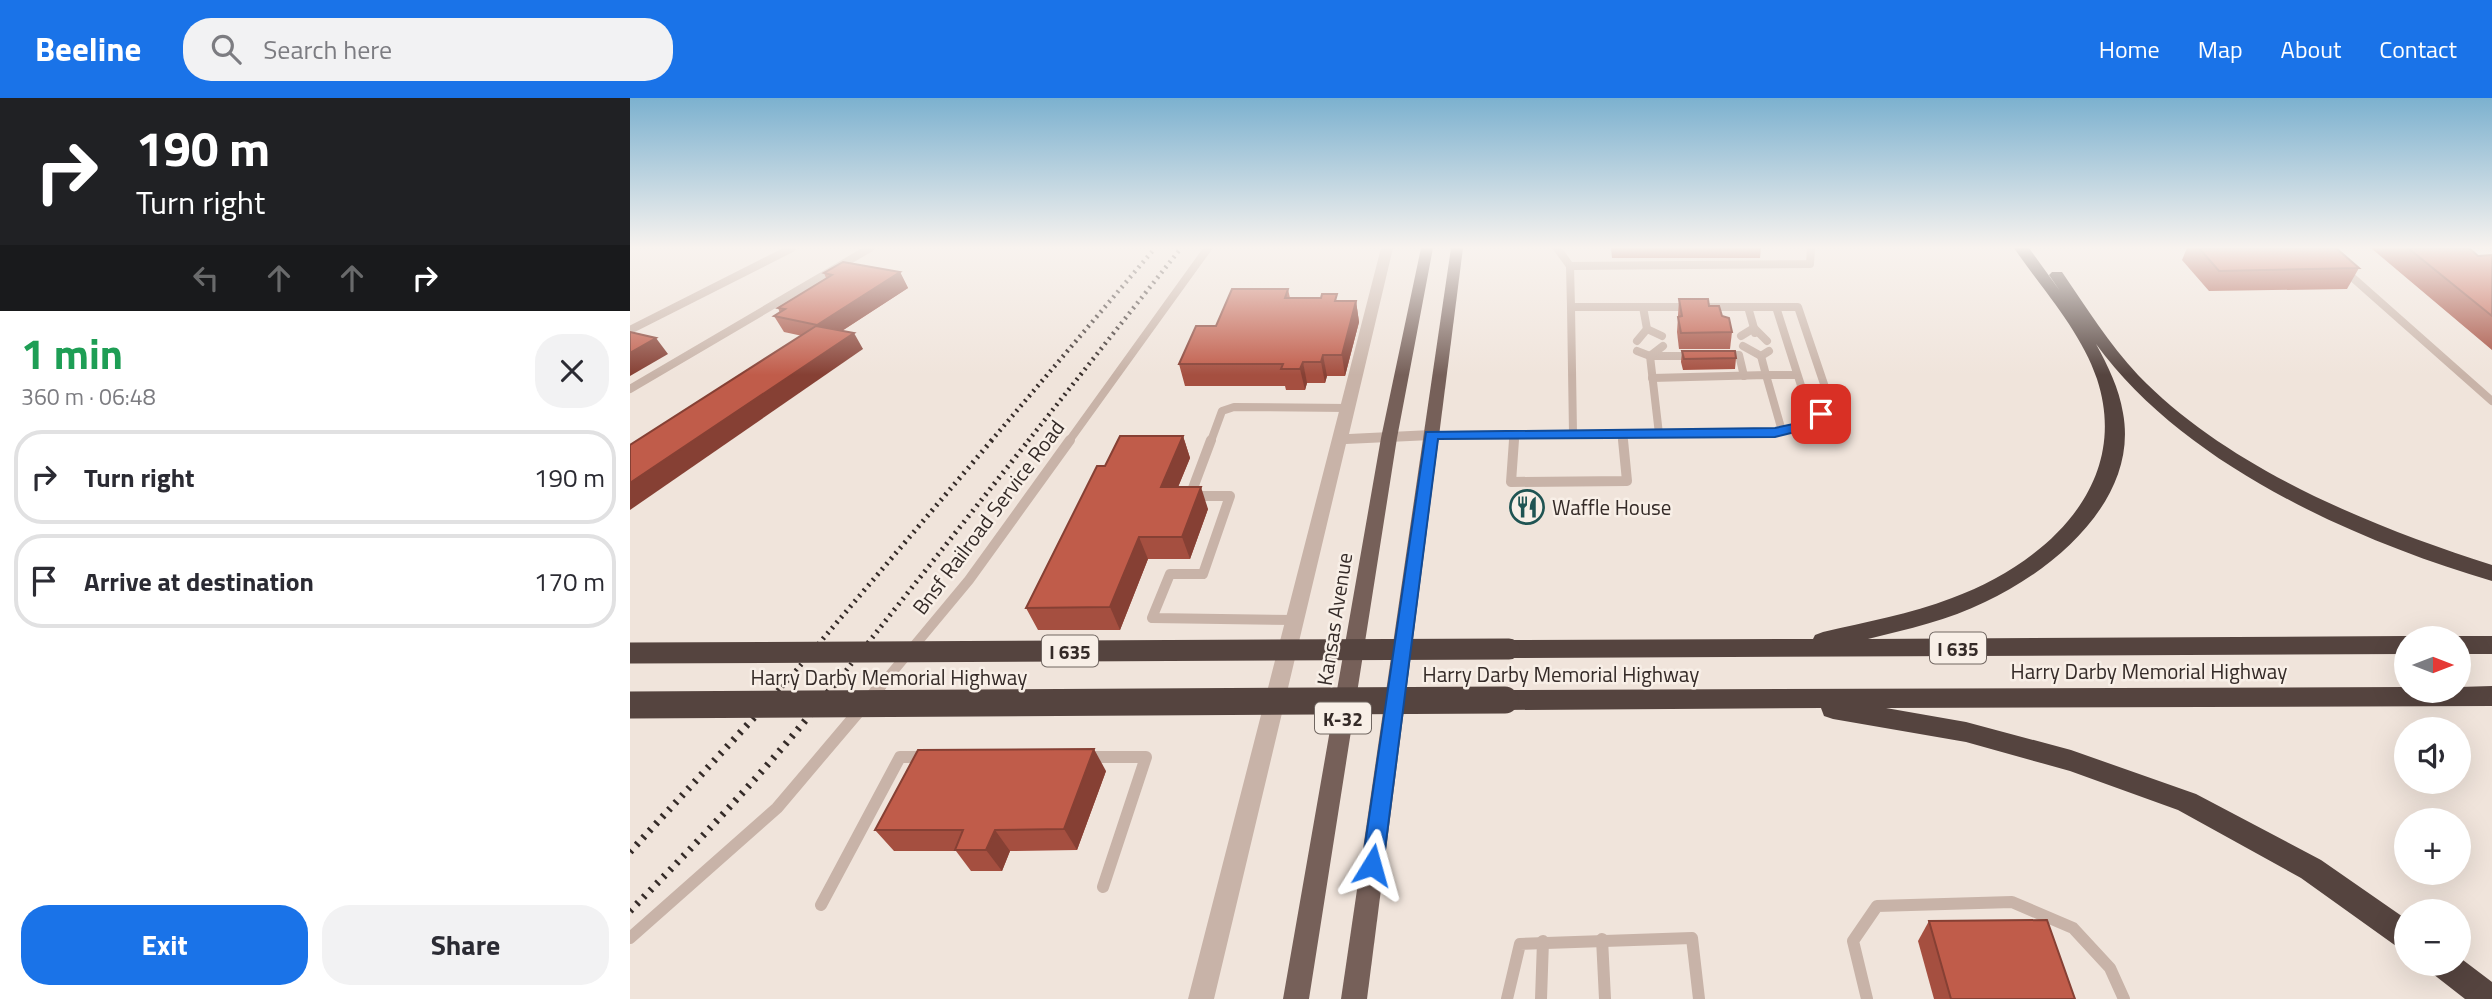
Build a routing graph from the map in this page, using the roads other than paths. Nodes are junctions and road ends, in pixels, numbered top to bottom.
1 (709, 290) edge
2 (798, 290) edge
3 (1178, 290) edge
4 (1376, 290) edge
5 (1419, 290) edge
6 (1451, 290) edge
7 (1571, 290) edge
8 (2050, 290) edge
9 (2067, 290) edge
10 (2367, 290) edge
11 (1571, 307) junction
12 (1643, 307) junction
13 (1748, 307) junction
14 (1776, 307) junction
15 (1754, 328) junction
16 (1647, 329) junction
17 (630, 330) edge
18 (1662, 336) dead end
19 (1741, 336) dead end
20 (1648, 339) dead end
21 (1757, 339) dead end
22 (1637, 341) dead end
23 (1767, 341) dead end
24 (1663, 346) dead end
25 (1743, 346) dead end
26 (1637, 351) dead end
27 (1769, 351) dead end
28 (1650, 352) junction
29 (1760, 353) junction
30 (1705, 355) edge
31 (1715, 355) edge
32 (1697, 366) junction
33 (1766, 375) junction
34 (1797, 375) junction
35 (1744, 376) junction
36 (1652, 377) junction
37 (630, 388) edge
38 (2492, 401) edge
39 (1347, 408) junction
40 (1812, 420) junction
41 (1782, 431) junction
42 (1573, 433) junction
43 (1514, 434) junction
44 (1622, 434) junction
45 (1659, 434) junction
46 (1431, 435) junction
47 (1389, 438) junction
48 (1340, 439) junction
49 (2492, 573) edge
50 (1295, 620) junction
51 (2394, 645) edge
52 (2471, 645) edge
53 (2492, 645) edge
54 (1789, 650) junction
55 (630, 653) edge
56 (2492, 696) edge
57 (1776, 699) junction
58 (630, 705) edge
59 (941, 757) edge
60 (1078, 757) edge
61 (1103, 887) dead end
62 (821, 905) dead end
63 (2394, 928) edge
64 (630, 938) edge
65 (1602, 939) junction
66 (1542, 941) junction
67 (2459, 976) edge
68 (1201, 999) edge
69 (1296, 999) edge
70 (1354, 999) edge
71 (1507, 999) edge
72 (1541, 999) edge
73 (1605, 999) edge
74 (1699, 999) edge
75 (1867, 999) edge
76 (2124, 999) edge
77 (2489, 999) edge

1 - 17 lane
2 - 37 lane
3 - 64 lane, Bnsf Railroad Service Road
4 - 39 street
5 - 47 main road, Kansas Avenue / K-32
6 - 46 main road, K-32
7 - 11 lane
8 - 54 highway
9 - 49 highway
10 - 38 lane
11 - 12 lane
11 - 42 lane
12 - 13 lane
12 - 16 lane
13 - 14 lane
13 - 15 lane
14 - 34 lane
14 - 40 lane
15 - 19 lane
15 - 21 lane
15 - 23 lane
16 - 18 lane
16 - 20 lane
16 - 22 lane
24 - 28 lane
25 - 29 lane
26 - 28 lane
27 - 29 lane
28 - 32 lane
28 - 36 lane
29 - 33 lane
30 - 32 lane
31 - 35 lane
32 - 35 lane
32 - 36 lane
33 - 34 lane
33 - 35 lane
33 - 41 lane
34 - 40 lane
36 - 45 lane
39 - 48 street
39 - 50 lane
40 - 41 lane
41 - 45 lane
42 - 43 lane
42 - 44 lane
43 - 44 lane
43 - 46 lane
44 - 45 lane
46 - 47 street
46 - 70 main road, K-32
47 - 48 street
47 - 69 main road, Kansas Avenue / K-32
48 - 50 street
50 - 68 street
51 - 54 highway, Harry Darby Memorial Highway / I 635
52 - 53 highway
54 - 55 highway, Harry Darby Memorial Highway / I 635, bridge
56 - 57 highway, Harry Darby Memorial Highway
57 - 58 highway, Harry Darby Memorial Highway, bridge
57 - 63 highway
59 - 62 lane
60 - 61 lane
65 - 66 lane
65 - 73 lane
65 - 74 lane
66 - 71 lane
66 - 72 lane
67 - 77 highway
75 - 76 lane

